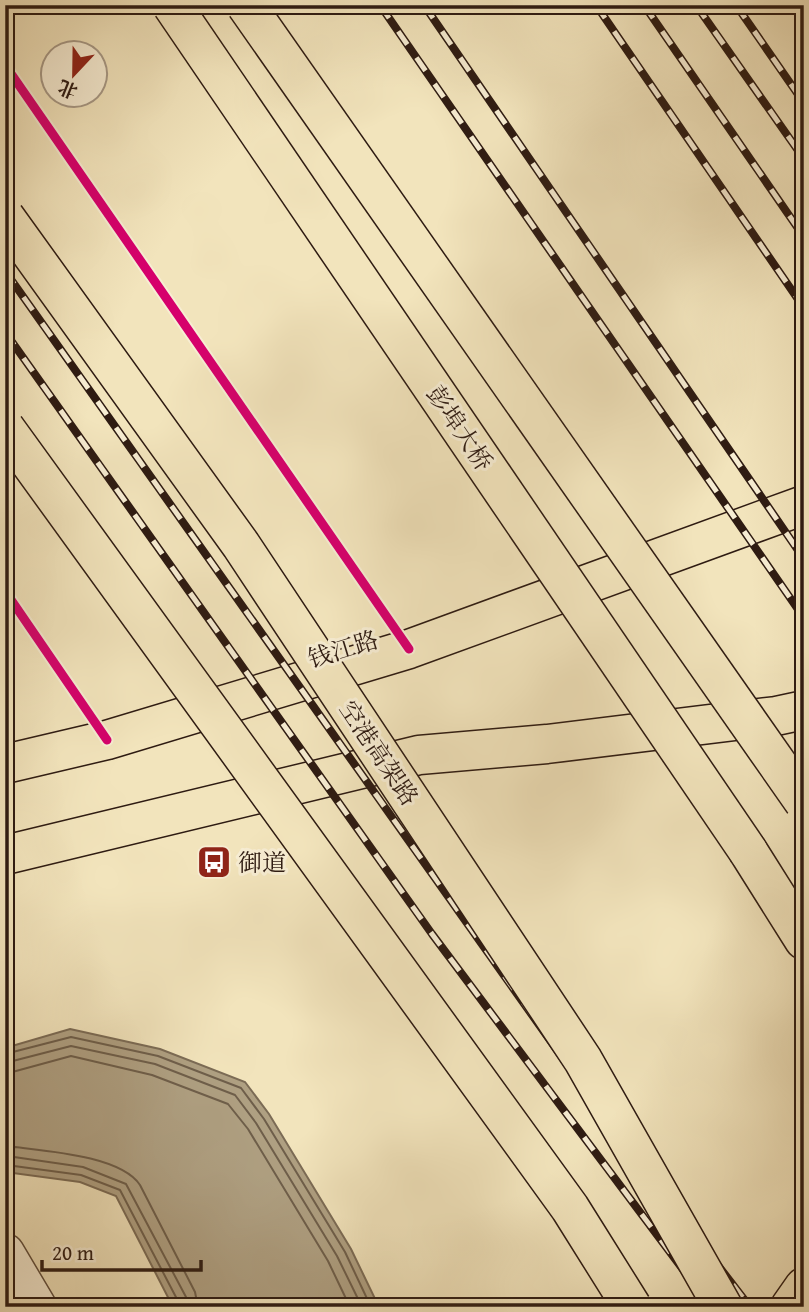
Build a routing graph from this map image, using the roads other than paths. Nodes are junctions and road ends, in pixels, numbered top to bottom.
1 (172, 5) edge
2 (246, 5) edge
3 (5, 217) edge
4 (5, 428) edge
5 (804, 505) edge
6 (804, 710) edge
7 (5, 764) edge
8 (804, 803) edge
9 (5, 855) edge
10 (804, 940) edge
11 (5, 1253) edge
12 (804, 1287) edge
13 (37, 1307) edge
14 (632, 1307) edge
15 (723, 1307) edge
16 (790, 1307) edge

1 - 10 main road, 彭埠大桥, bridge
2 - 8 main road, bridge
3 - 15 main road, 空港高架路, bridge
4 - 14 main road, bridge
5 - 7 main road, 钱江路
6 - 9 main road
11 - 13 street
12 - 16 main road

